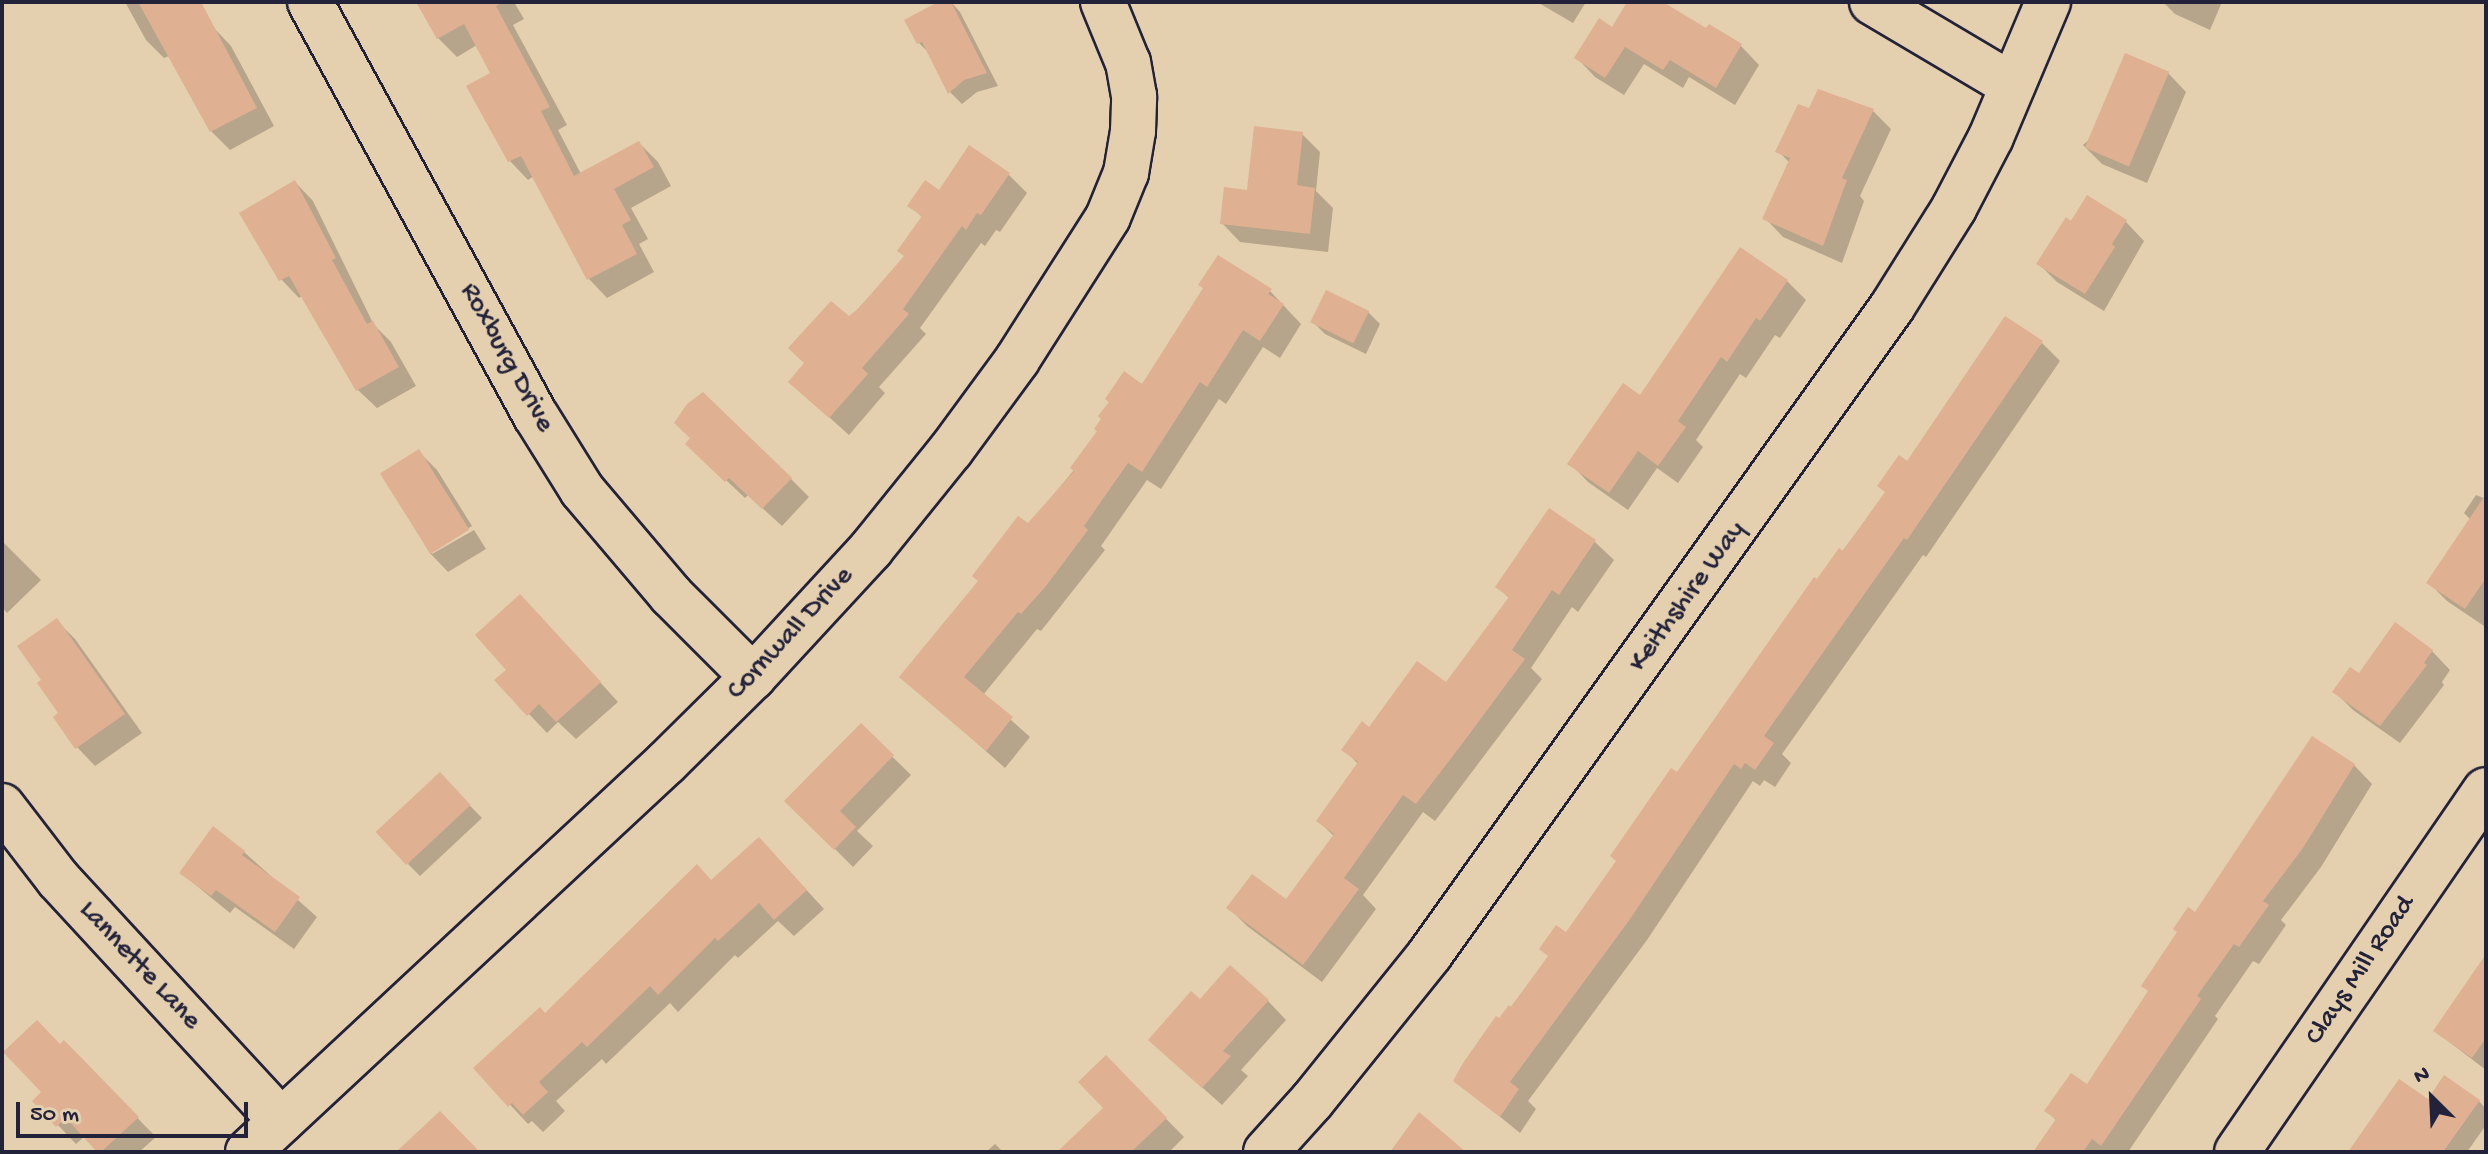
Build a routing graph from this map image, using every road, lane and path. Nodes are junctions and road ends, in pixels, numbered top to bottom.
1 (310, 2) edge
2 (1103, 2) edge
3 (1872, 2) edge
4 (2048, 2) edge
5 (2012, 85) junction
6 (753, 677) junction
7 (2486, 790) edge
8 (2, 806) edge
9 (281, 1121) junction
10 (248, 1152) edge
11 (1266, 1152) edge
12 (2237, 1152) edge

1 - 6 street, Roxburg Drive
2 - 6 street, Cornwall Drive
3 - 5 street
4 - 5 street, Keithshire Way
5 - 11 street, Keithshire Way
6 - 9 street, Cornwall Drive
7 - 12 street, Clays Mill Road
8 - 9 street, Lannette Lane
9 - 10 street, Cornwall Drive

